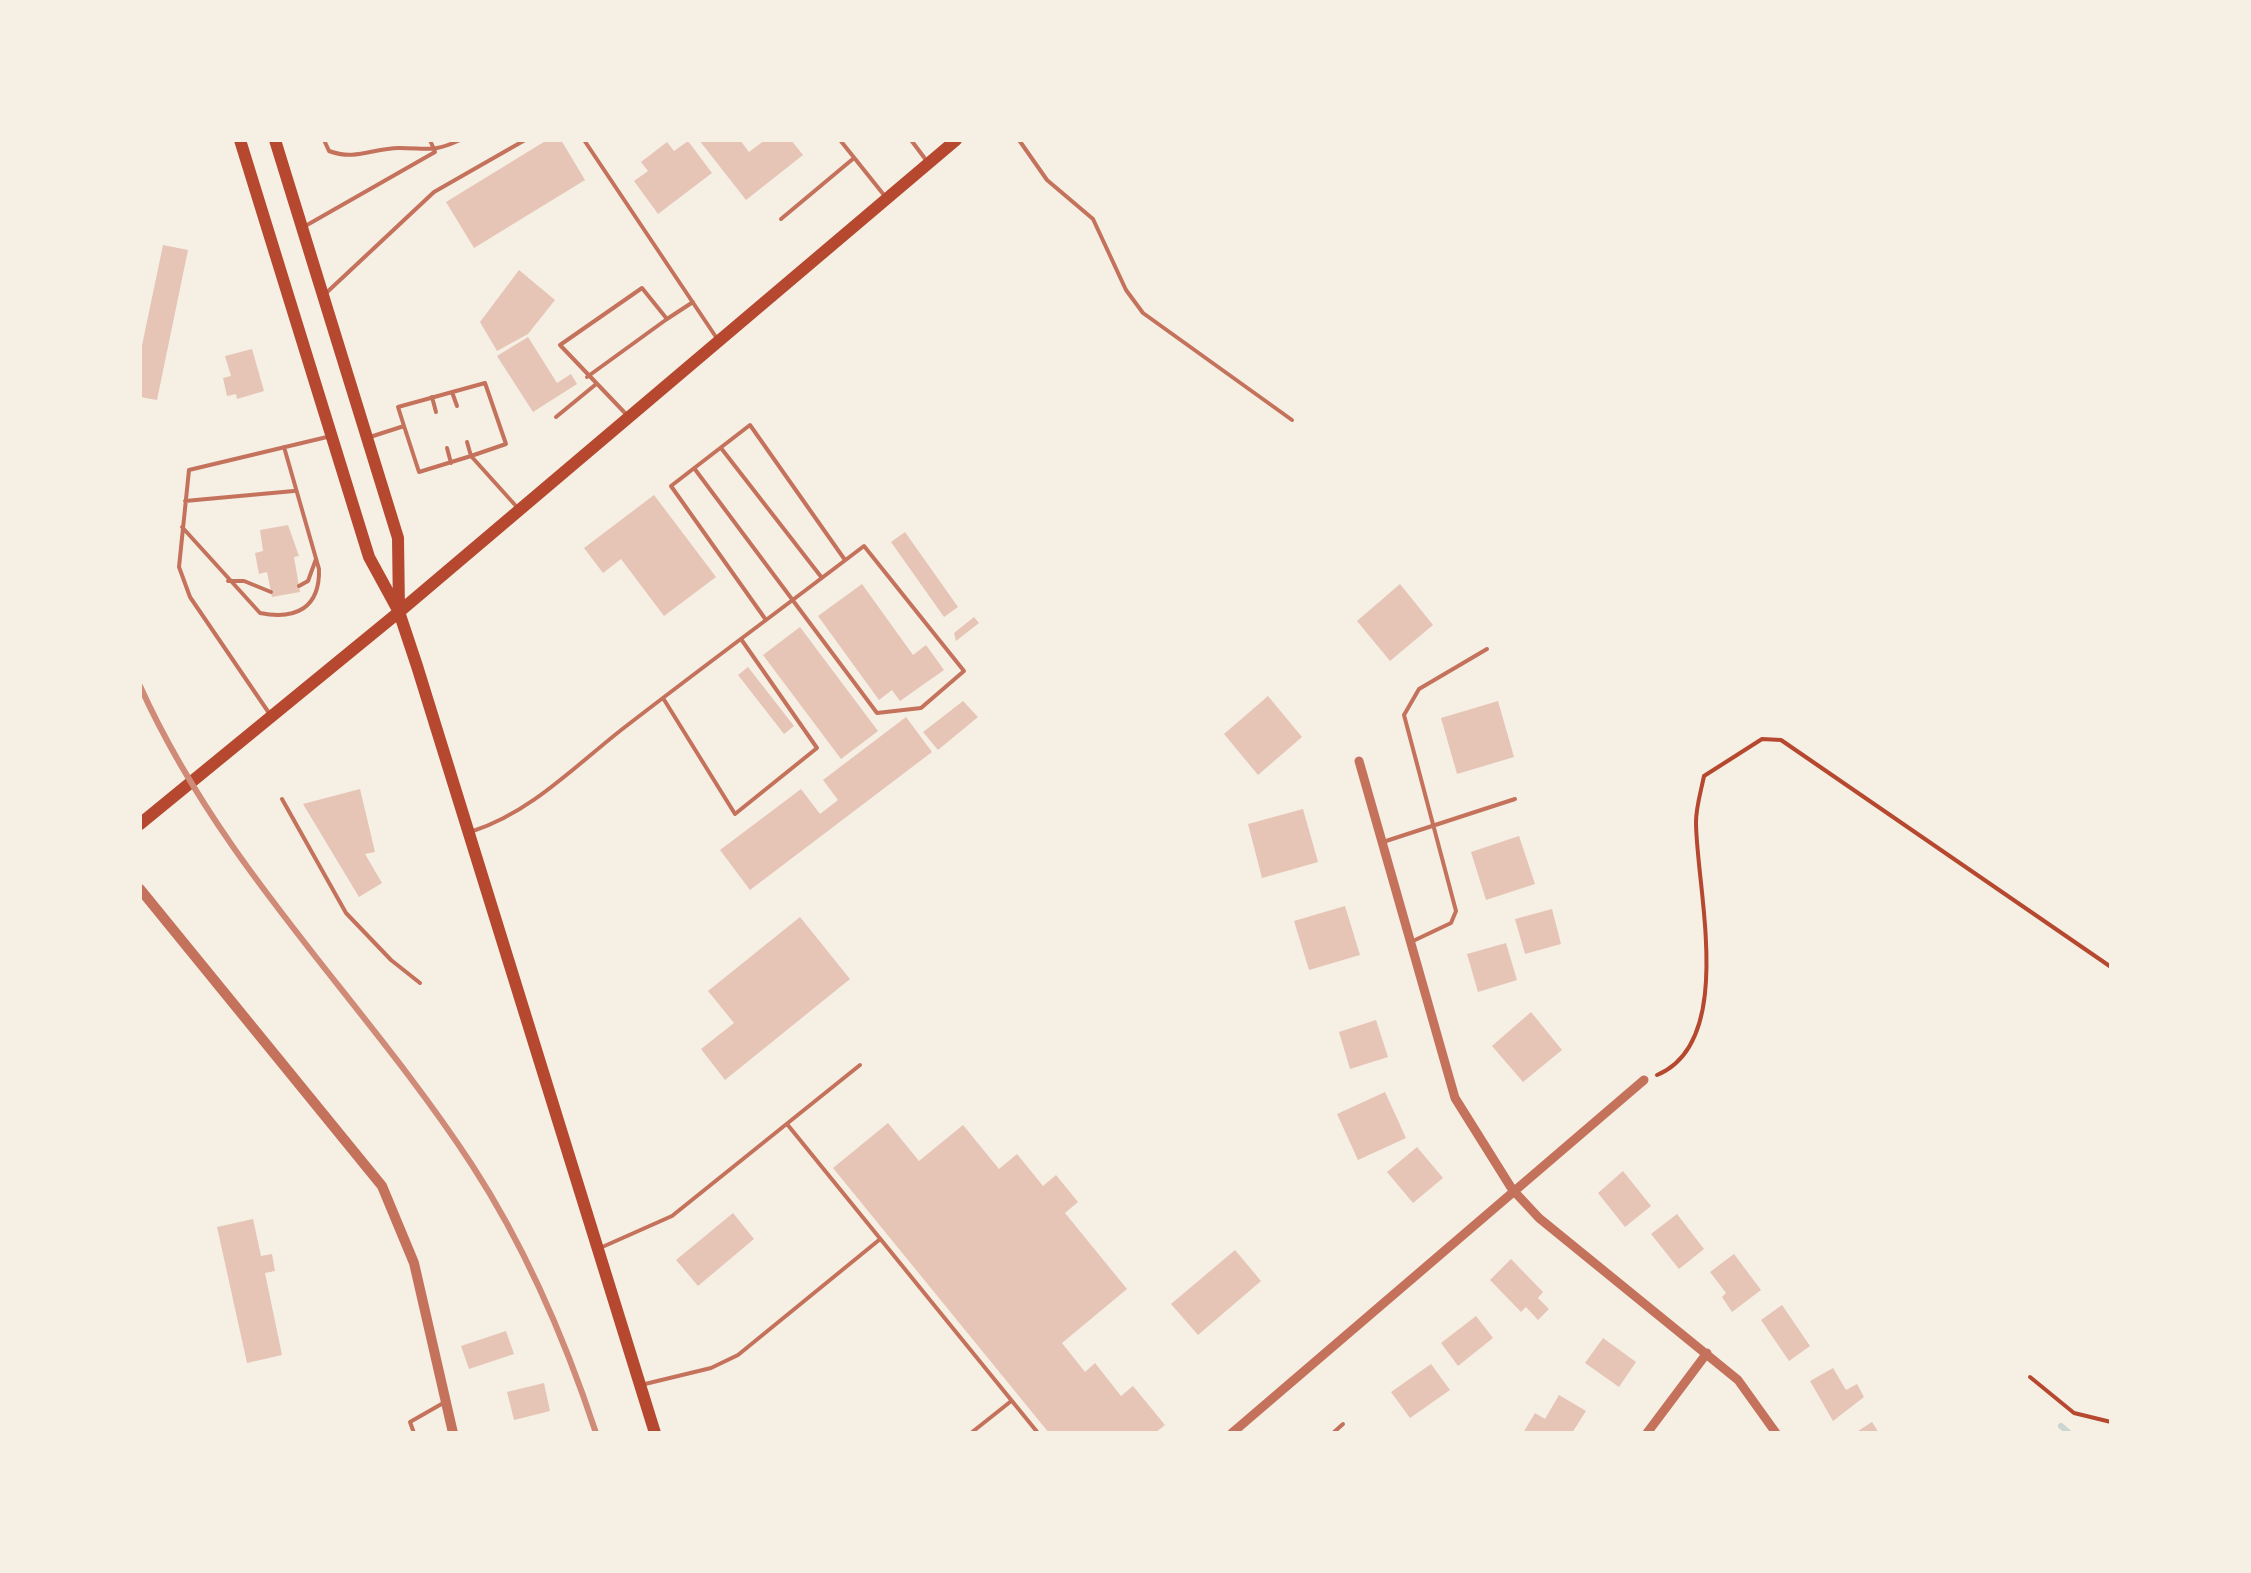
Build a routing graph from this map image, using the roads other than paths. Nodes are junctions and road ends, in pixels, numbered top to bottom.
1 (240, 140) edge
2 (275, 140) edge
3 (324, 140) edge
4 (430, 140) edge
5 (460, 140) edge
6 (525, 140) edge
7 (584, 140) edge
8 (840, 140) edge
9 (911, 140) edge
10 (956, 140) edge
11 (1018, 140) edge
12 (434, 152) junction
13 (854, 158) junction
14 (928, 163) junction
15 (887, 198) junction
16 (781, 219) dead end
17 (302, 228) junction
18 (323, 296) junction
19 (693, 302) junction
20 (666, 319) junction
21 (718, 340) junction
22 (587, 377) junction
23 (596, 386) junction
24 (452, 392) junction
25 (432, 397) junction
26 (457, 406) dead end
27 (436, 412) dead end
28 (556, 417) dead end
29 (628, 417) junction
30 (1292, 420) dead end
31 (404, 426) junction
32 (332, 436) junction
33 (367, 438) junction
34 (467, 442) dead end
35 (284, 447) junction
36 (447, 448) dead end
37 (720, 448) junction
38 (471, 456) junction
39 (451, 463) junction
40 (694, 468) junction
41 (294, 491) junction
42 (185, 501) junction
43 (519, 510) junction
44 (182, 526) junction
45 (316, 559) junction
46 (846, 560) junction
47 (822, 578) junction
48 (228, 582) junction
49 (299, 586) dead end
50 (271, 592) dead end
51 (793, 600) junction
52 (399, 612) junction
53 (766, 620) junction
54 (741, 639) junction
55 (1487, 649) dead end
56 (663, 698) junction
57 (271, 717) junction
58 (1359, 762) dead end
59 (1515, 799) dead end
60 (282, 800) dead end
61 (140, 824) edge
62 (1434, 826) junction
63 (469, 832) junction
64 (1382, 842) junction
65 (140, 889) edge
66 (1409, 943) junction
67 (420, 983) dead end
68 (860, 1064) dead end
69 (1644, 1080) road end
70 (787, 1124) junction
71 (1512, 1190) junction
72 (879, 1240) junction
73 (598, 1248) junction
74 (1707, 1353) junction
75 (640, 1384) junction
76 (1011, 1401) junction
77 (445, 1402) junction
78 (1343, 1424) dead end
79 (414, 1433) edge
80 (453, 1433) edge
81 (655, 1433) edge
82 (971, 1433) edge
83 (1038, 1433) edge
84 (1232, 1433) edge
85 (1332, 1433) edge
86 (1646, 1433) edge
87 (1776, 1433) edge

1 - 32 main road
2 - 17 main road
3 - 12 lane
4 - 12 lane
5 - 12 lane
6 - 18 lane
7 - 19 lane
8 - 13 lane
9 - 14 lane
10 - 14 main road
11 - 30 lane
12 - 17 lane
13 - 15 lane
13 - 16 lane
14 - 15 main road
15 - 21 main road
17 - 18 main road
18 - 33 main road
19 - 20 lane
19 - 21 lane
20 - 22 lane
20 - 22 lane
21 - 29 main road
22 - 23 lane
23 - 28 lane
23 - 29 lane
24 - 25 lane
24 - 26 lane
24 - 38 lane
25 - 27 lane
25 - 31 lane
29 - 43 main road
31 - 33 lane
31 - 39 lane
32 - 35 lane
32 - 52 main road
33 - 52 main road
34 - 38 lane
35 - 41 lane
35 - 42 lane
36 - 39 lane
37 - 40 lane
37 - 46 lane
37 - 47 lane
38 - 39 lane
38 - 43 lane
40 - 51 lane
40 - 53 lane
41 - 42 lane
41 - 45 lane
42 - 44 lane
43 - 52 main road
44 - 48 lane
44 - 57 lane
45 - 48 lane
45 - 49 lane
46 - 47 lane
46 - 51 lane
47 - 51 lane
48 - 50 lane
51 - 53 lane
52 - 57 main road
52 - 63 main road
53 - 54 lane
54 - 56 lane
54 - 56 lane
55 - 62 lane
56 - 63 lane
57 - 61 main road
58 - 64 street
59 - 62 lane
60 - 67 lane
62 - 64 lane
62 - 66 lane
63 - 73 main road
64 - 66 street
65 - 77 street
66 - 71 street
68 - 70 lane
69 - 71 street
70 - 72 lane
70 - 73 lane
71 - 74 street
71 - 84 street
72 - 75 lane
72 - 76 lane
73 - 75 main road
74 - 86 street
74 - 87 street
75 - 81 main road
76 - 82 lane
76 - 83 lane
77 - 79 lane
77 - 80 street
78 - 85 lane

